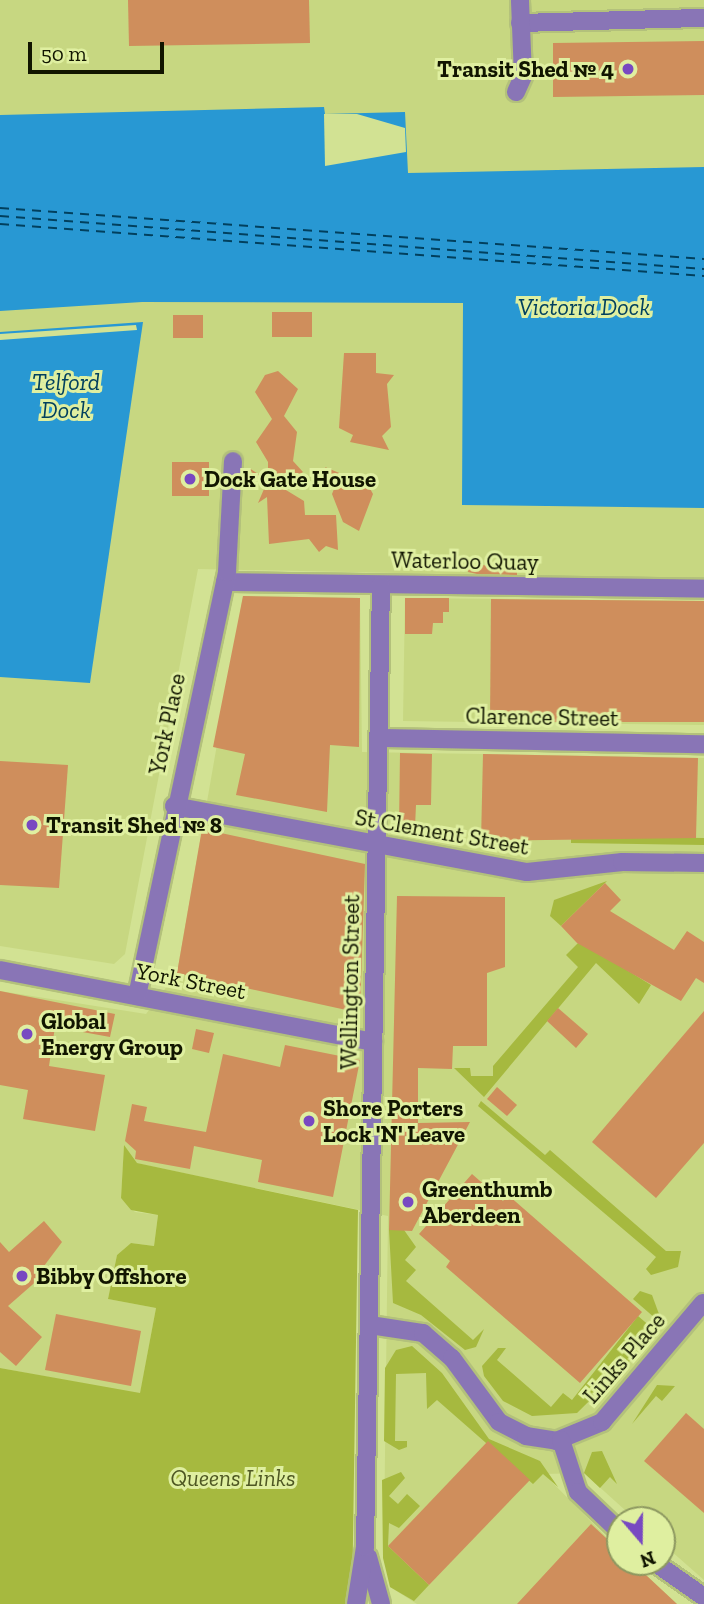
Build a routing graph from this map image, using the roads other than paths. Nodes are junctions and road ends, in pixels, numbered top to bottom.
1 (520, 0) edge
2 (704, 18) edge
3 (520, 23) junction
4 (516, 92) dead end
5 (233, 461) dead end
6 (225, 582) junction
7 (382, 585) junction
8 (704, 589) edge
9 (380, 738) junction
10 (704, 744) edge
11 (174, 806) junction
12 (377, 848) junction
13 (704, 863) edge
14 (0, 970) edge
15 (137, 996) junction
16 (373, 1042) junction
17 (704, 1303) edge
18 (370, 1325) junction
19 (561, 1440) junction
20 (606, 1519) edge
21 (365, 1547) junction
22 (673, 1576) edge
23 (704, 1597) edge
24 (356, 1604) edge
25 (381, 1604) edge

1 - 3 street
2 - 3 street
3 - 4 street
5 - 6 street, York Place
6 - 7 street, Waterloo Quay
6 - 11 street, York Place
7 - 8 street, Waterloo Quay
7 - 9 street, Wellington Street
9 - 10 street, Clarence Street
9 - 12 street, Wellington Street
11 - 12 street, St Clement Street
11 - 15 street, York Place
12 - 13 street, St Clement Street
12 - 16 street, Wellington Street
14 - 15 street, York Street
15 - 16 street, York Street
16 - 18 street, Wellington Street
17 - 19 street, Links Place
18 - 19 street
18 - 21 street, Wellington Street
19 - 20 street
21 - 24 street, Wellington Street
21 - 25 street, Wellington Street
22 - 23 street

